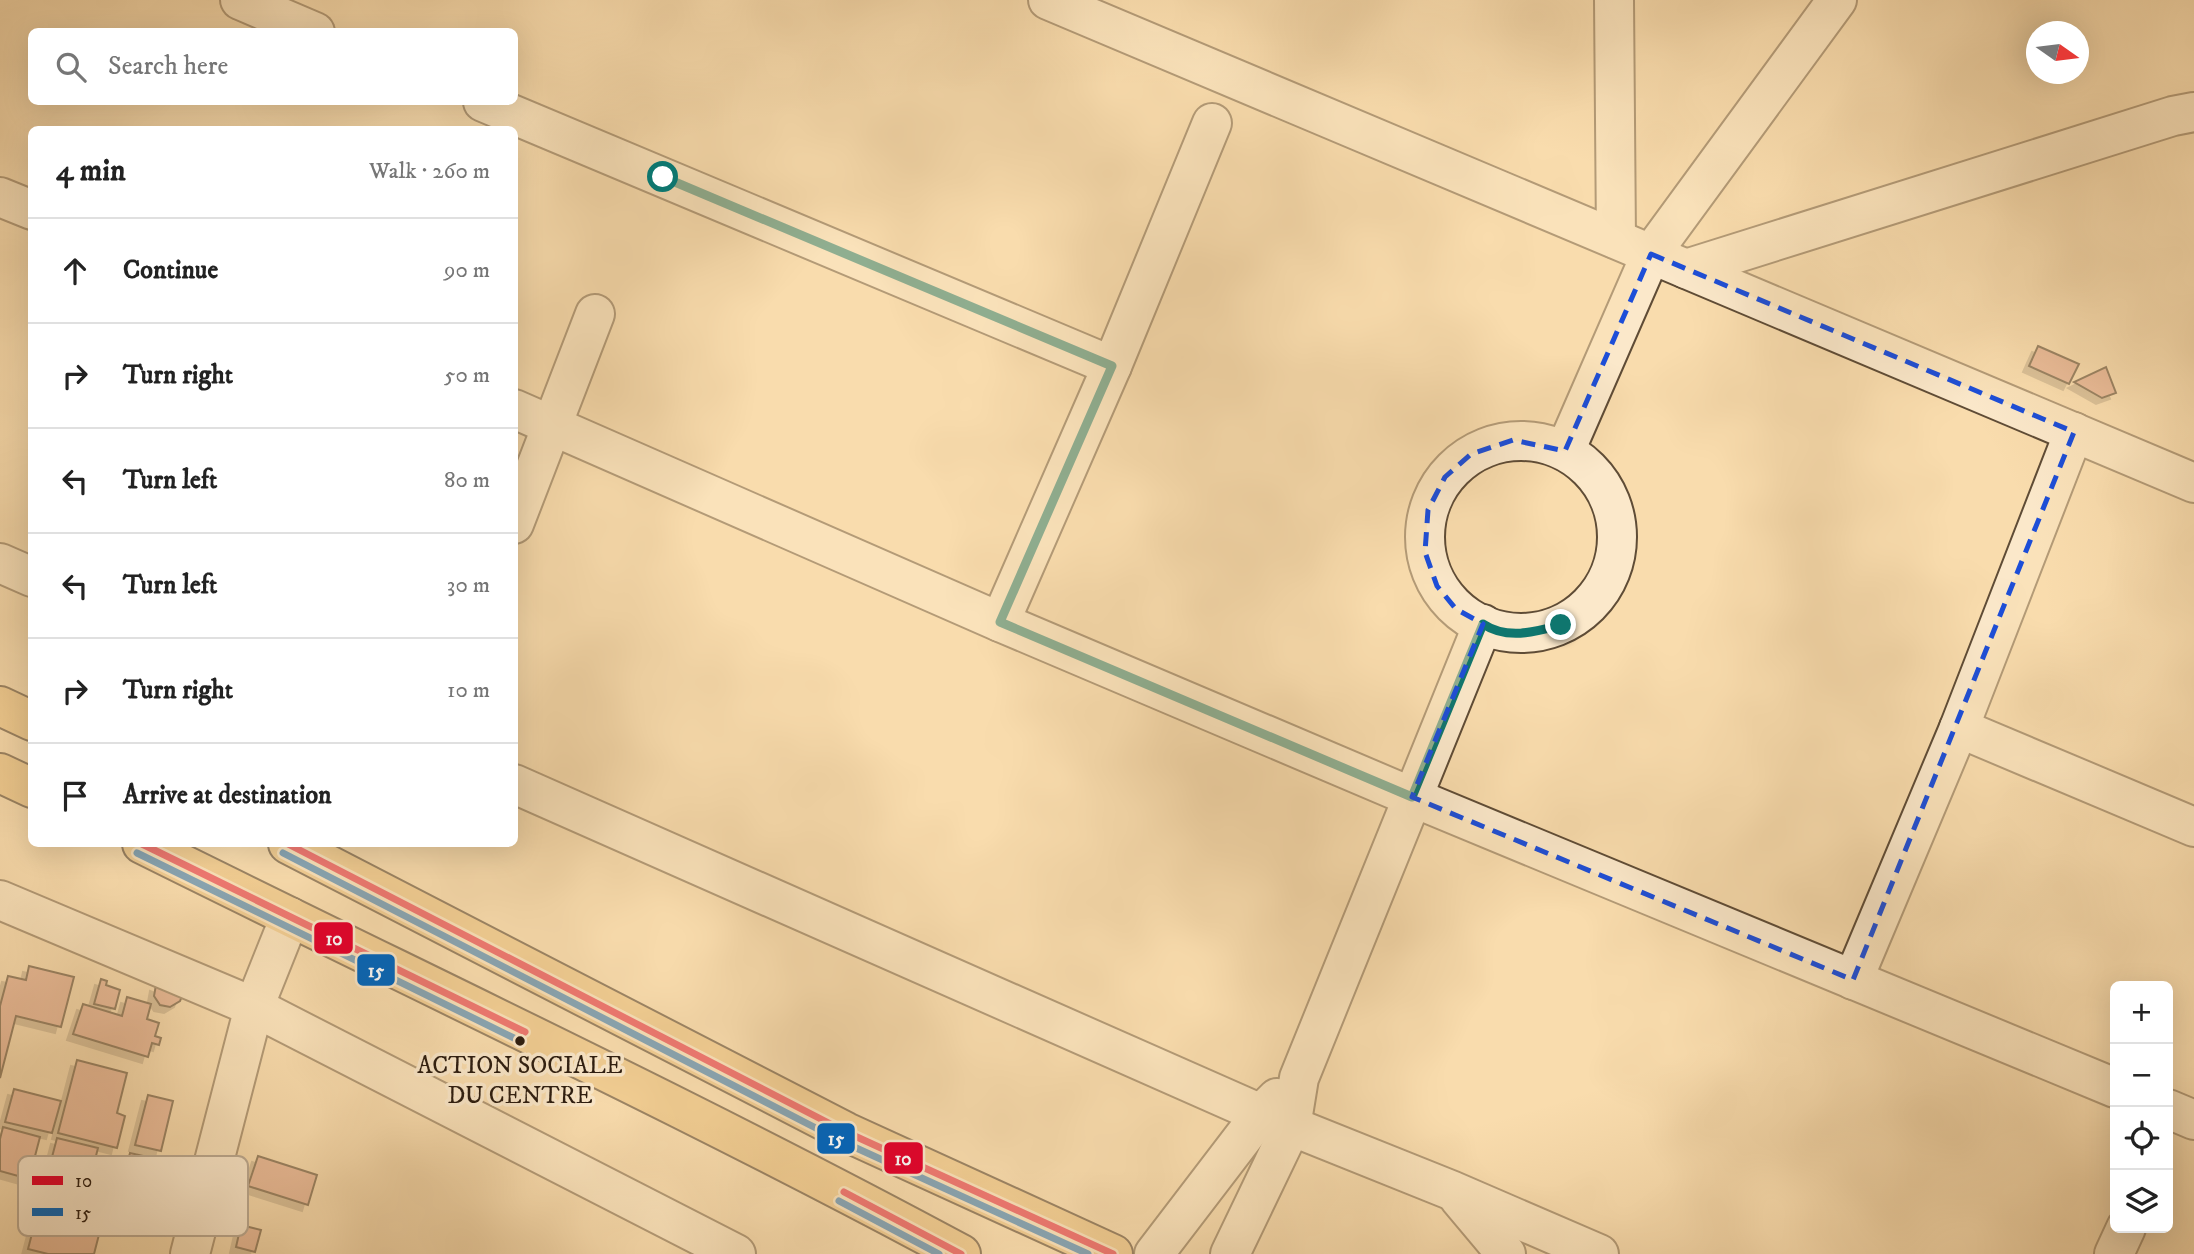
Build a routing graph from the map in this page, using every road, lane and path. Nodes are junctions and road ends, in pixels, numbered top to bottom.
1 (240, 0) edge
2 (1048, 0) edge
3 (1614, 0) edge
4 (1837, 0) edge
5 (306, 28) edge
6 (489, 105) edge
7 (2194, 112) edge
8 (1212, 122) dead end
9 (0, 197) edge
10 (28, 208) edge
11 (1616, 239) junction
12 (1651, 254) junction
13 (1686, 269) junction
14 (595, 314) dead end
15 (1112, 366) junction
16 (518, 411) edge
17 (554, 425) junction
18 (2074, 432) junction
19 (1565, 451) junction
20 (2194, 483) edge
21 (518, 514) edge
22 (0, 563) edge
23 (28, 575) edge
24 (1000, 622) junction
25 (1483, 624) junction
26 (0, 706) edge
27 (28, 719) edge
28 (1959, 728) junction
29 (0, 773) edge
30 (28, 786) edge
31 (518, 786) edge
32 (1412, 797) junction
33 (2194, 827) edge
34 (148, 847) edge
35 (294, 847) edge
36 (0, 900) edge
37 (290, 917) junction
38 (1853, 979) junction
39 (254, 1007) junction
40 (2110, 1086) edge
41 (1276, 1120) junction
42 (215, 1156) edge
43 (1453, 1191) junction
44 (2124, 1233) edge
45 (195, 1236) edge
46 (190, 1254) edge
47 (736, 1254) edge
48 (961, 1254) edge
49 (1113, 1254) edge
50 (1154, 1254) edge
51 (1230, 1254) edge
52 (1506, 1254) edge
53 (1599, 1254) edge
54 (2114, 1254) edge

1 - 5 street
2 - 11 street
3 - 11 street
4 - 12 street
6 - 15 street
7 - 13 street
8 - 15 street
9 - 10 street
11 - 12 street
12 - 13 street
12 - 19 street
13 - 18 street
14 - 17 street
15 - 24 street
16 - 17 street
17 - 21 street
17 - 24 street
18 - 20 street
18 - 28 street
19 - 25 street
19 - 25 street
22 - 23 street
24 - 32 street
25 - 32 street
26 - 27 main road
28 - 33 street
28 - 38 street
29 - 30 main road
31 - 41 street
32 - 38 street
32 - 41 street
34 - 37 main road
35 - 49 main road
36 - 39 street
37 - 39 street
37 - 48 main road
38 - 40 street
39 - 42 street
39 - 47 street
41 - 43 street
41 - 50 street
41 - 51 street
43 - 52 street
43 - 53 street
44 - 54 street
45 - 46 street

